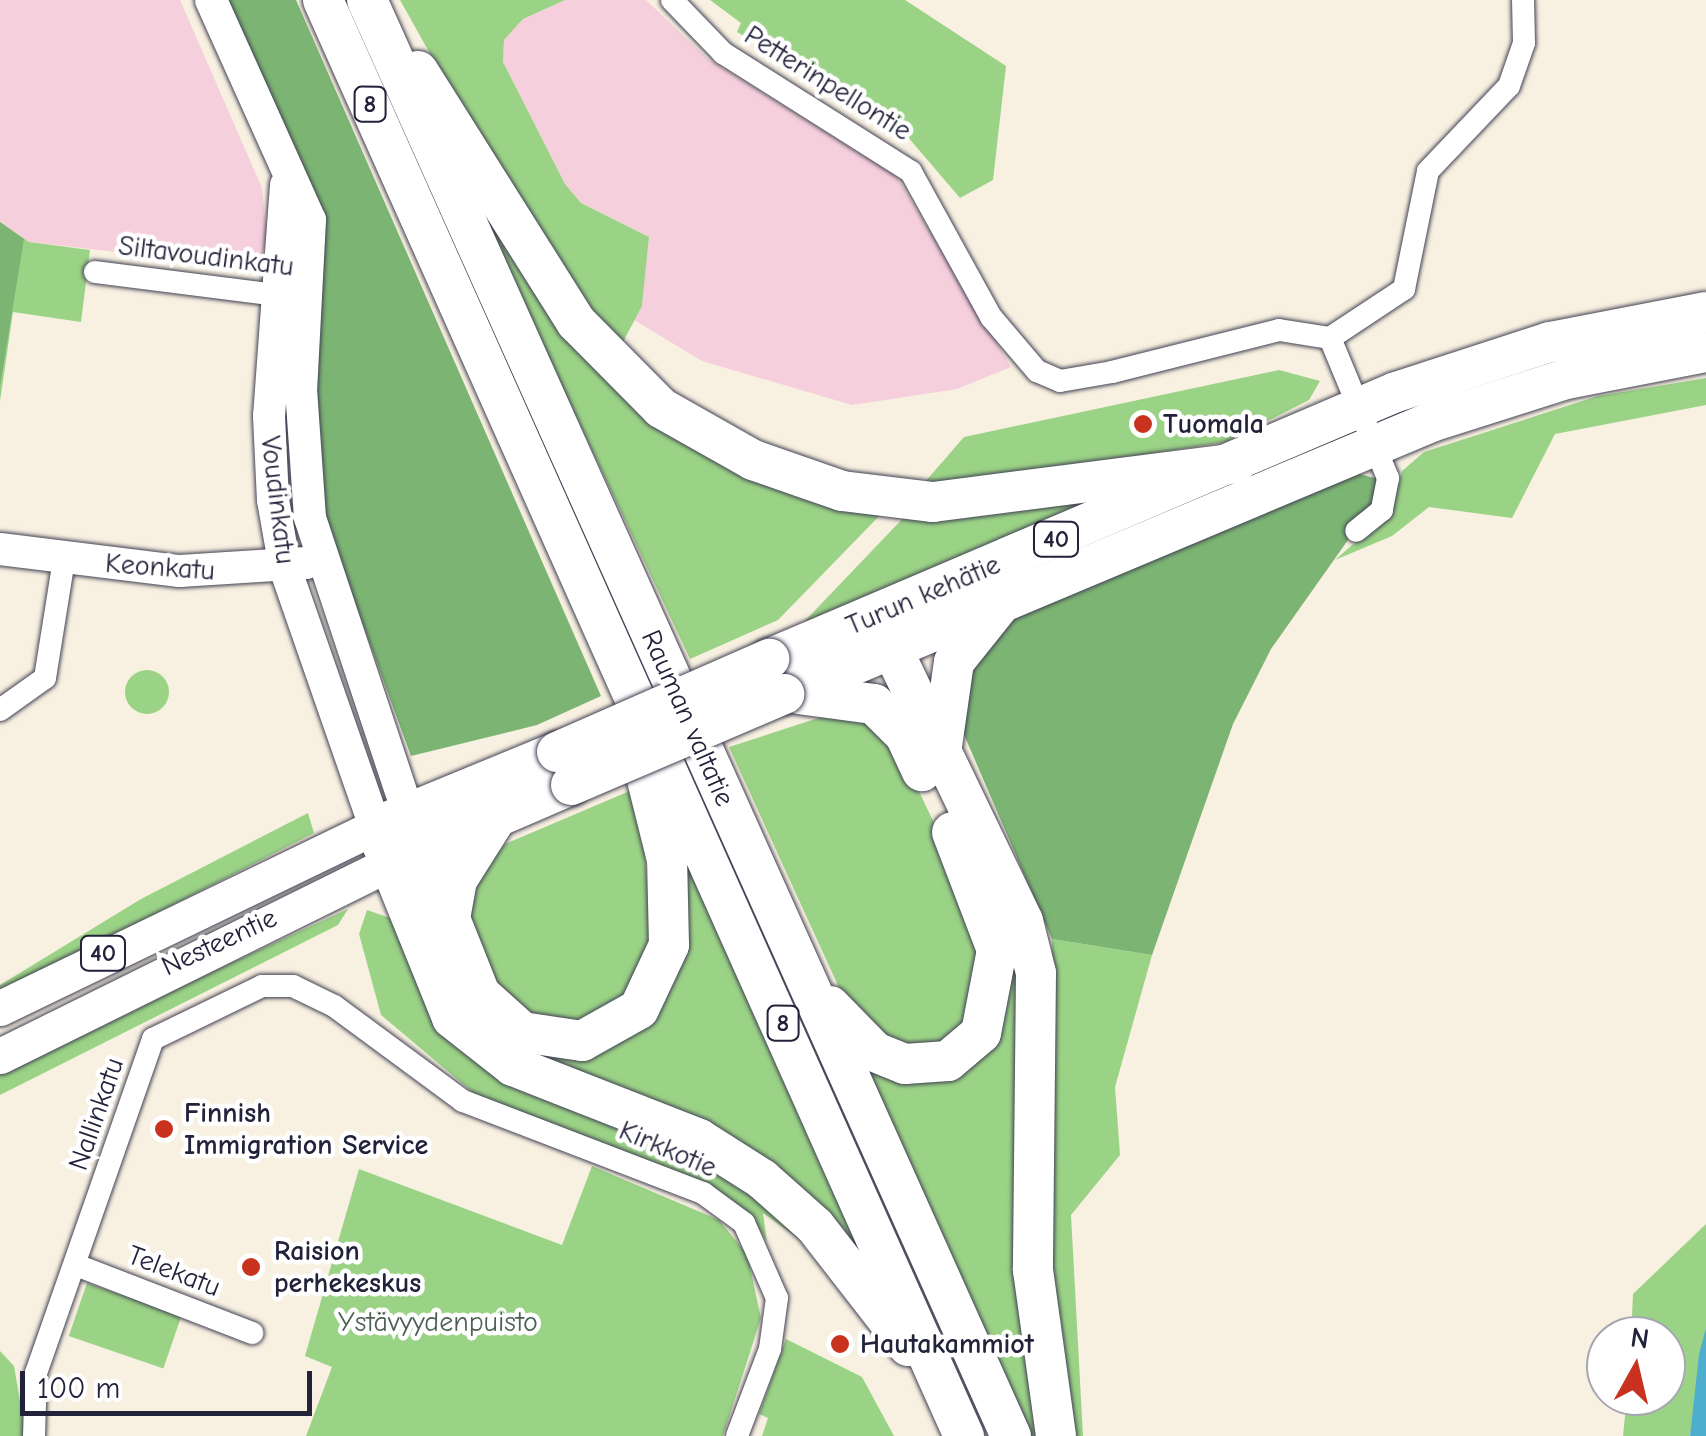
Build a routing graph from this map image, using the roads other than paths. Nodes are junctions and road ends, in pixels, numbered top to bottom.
1 (210, 0) edge
2 (322, 0) edge
3 (672, 0) edge
4 (1523, 0) edge
5 (368, 2) edge
6 (95, 272) dead end
7 (296, 297) junction
8 (1706, 312) edge
9 (1330, 338) junction
10 (1706, 352) edge
11 (1370, 425) junction
12 (1236, 462) junction
13 (1356, 531) dead end
14 (0, 549) edge
15 (64, 558) junction
16 (320, 560) junction
17 (284, 568) junction
18 (1008, 596) junction
19 (884, 631) junction
20 (613, 652) junction
21 (777, 676) junction
22 (0, 710) edge
23 (942, 753) junction
24 (564, 768) junction
25 (496, 818) junction
26 (397, 839) junction
27 (448, 930) junction
28 (807, 981) junction
29 (0, 1008) edge
30 (0, 1056) edge
31 (463, 1100) joint
32 (76, 1266) junction
33 (252, 1333) dead end
34 (947, 1397) junction
35 (34, 1436) edge
36 (737, 1436) edge
37 (964, 1436) edge
38 (1011, 1436) edge
39 (1056, 1436) edge

1 - 7 main road, Voudinkatu
2 - 20 highway, Rauman valtatie / 8
3 - 9 street, Petterinpellontie
4 - 9 street
5 - 12 highway
5 - 28 highway, Rauman valtatie / 8
6 - 7 street, Siltavoudinkatu
7 - 16 main road, Voudinkatu
7 - 17 main road, Voudinkatu
8 - 11 highway, Turun kehätie / 40
9 - 11 street
10 - 11 highway, Turun kehätie / 40
11 - 12 highway, Turun kehätie / 40
11 - 13 street
11 - 18 highway, Turun kehätie / 40
12 - 19 highway, Turun kehätie / 40
14 - 15 main road, Keonkatu
15 - 17 main road, Keonkatu
15 - 22 street
16 - 17 main road, Keonkatu
16 - 26 main road, Voudinkatu
17 - 26 main road, Voudinkatu
18 - 19 highway, Turun kehätie / 40
18 - 23 highway
19 - 21 highway, Turun kehätie / 40
19 - 23 highway
20 - 27 highway
20 - 34 highway, Rauman valtatie / 8
21 - 24 highway, Turun kehätie / 40, bridge
21 - 28 highway
23 - 39 highway
24 - 25 highway, Turun kehätie / 40
24 - 26 highway, Turun kehätie / 40
25 - 26 highway, Turun kehätie / 40
25 - 27 highway
26 - 27 highway
26 - 29 main road, Nesteentie / 40
26 - 30 main road, Nesteentie / 40
26 - 34 highway
28 - 38 highway, Rauman valtatie / 8
31 - 32 street, Nallinkatu
31 - 36 street, Kirkkotie
32 - 33 street, Telekatu
32 - 35 street, Nallinkatu
34 - 37 highway, Rauman valtatie / 8

